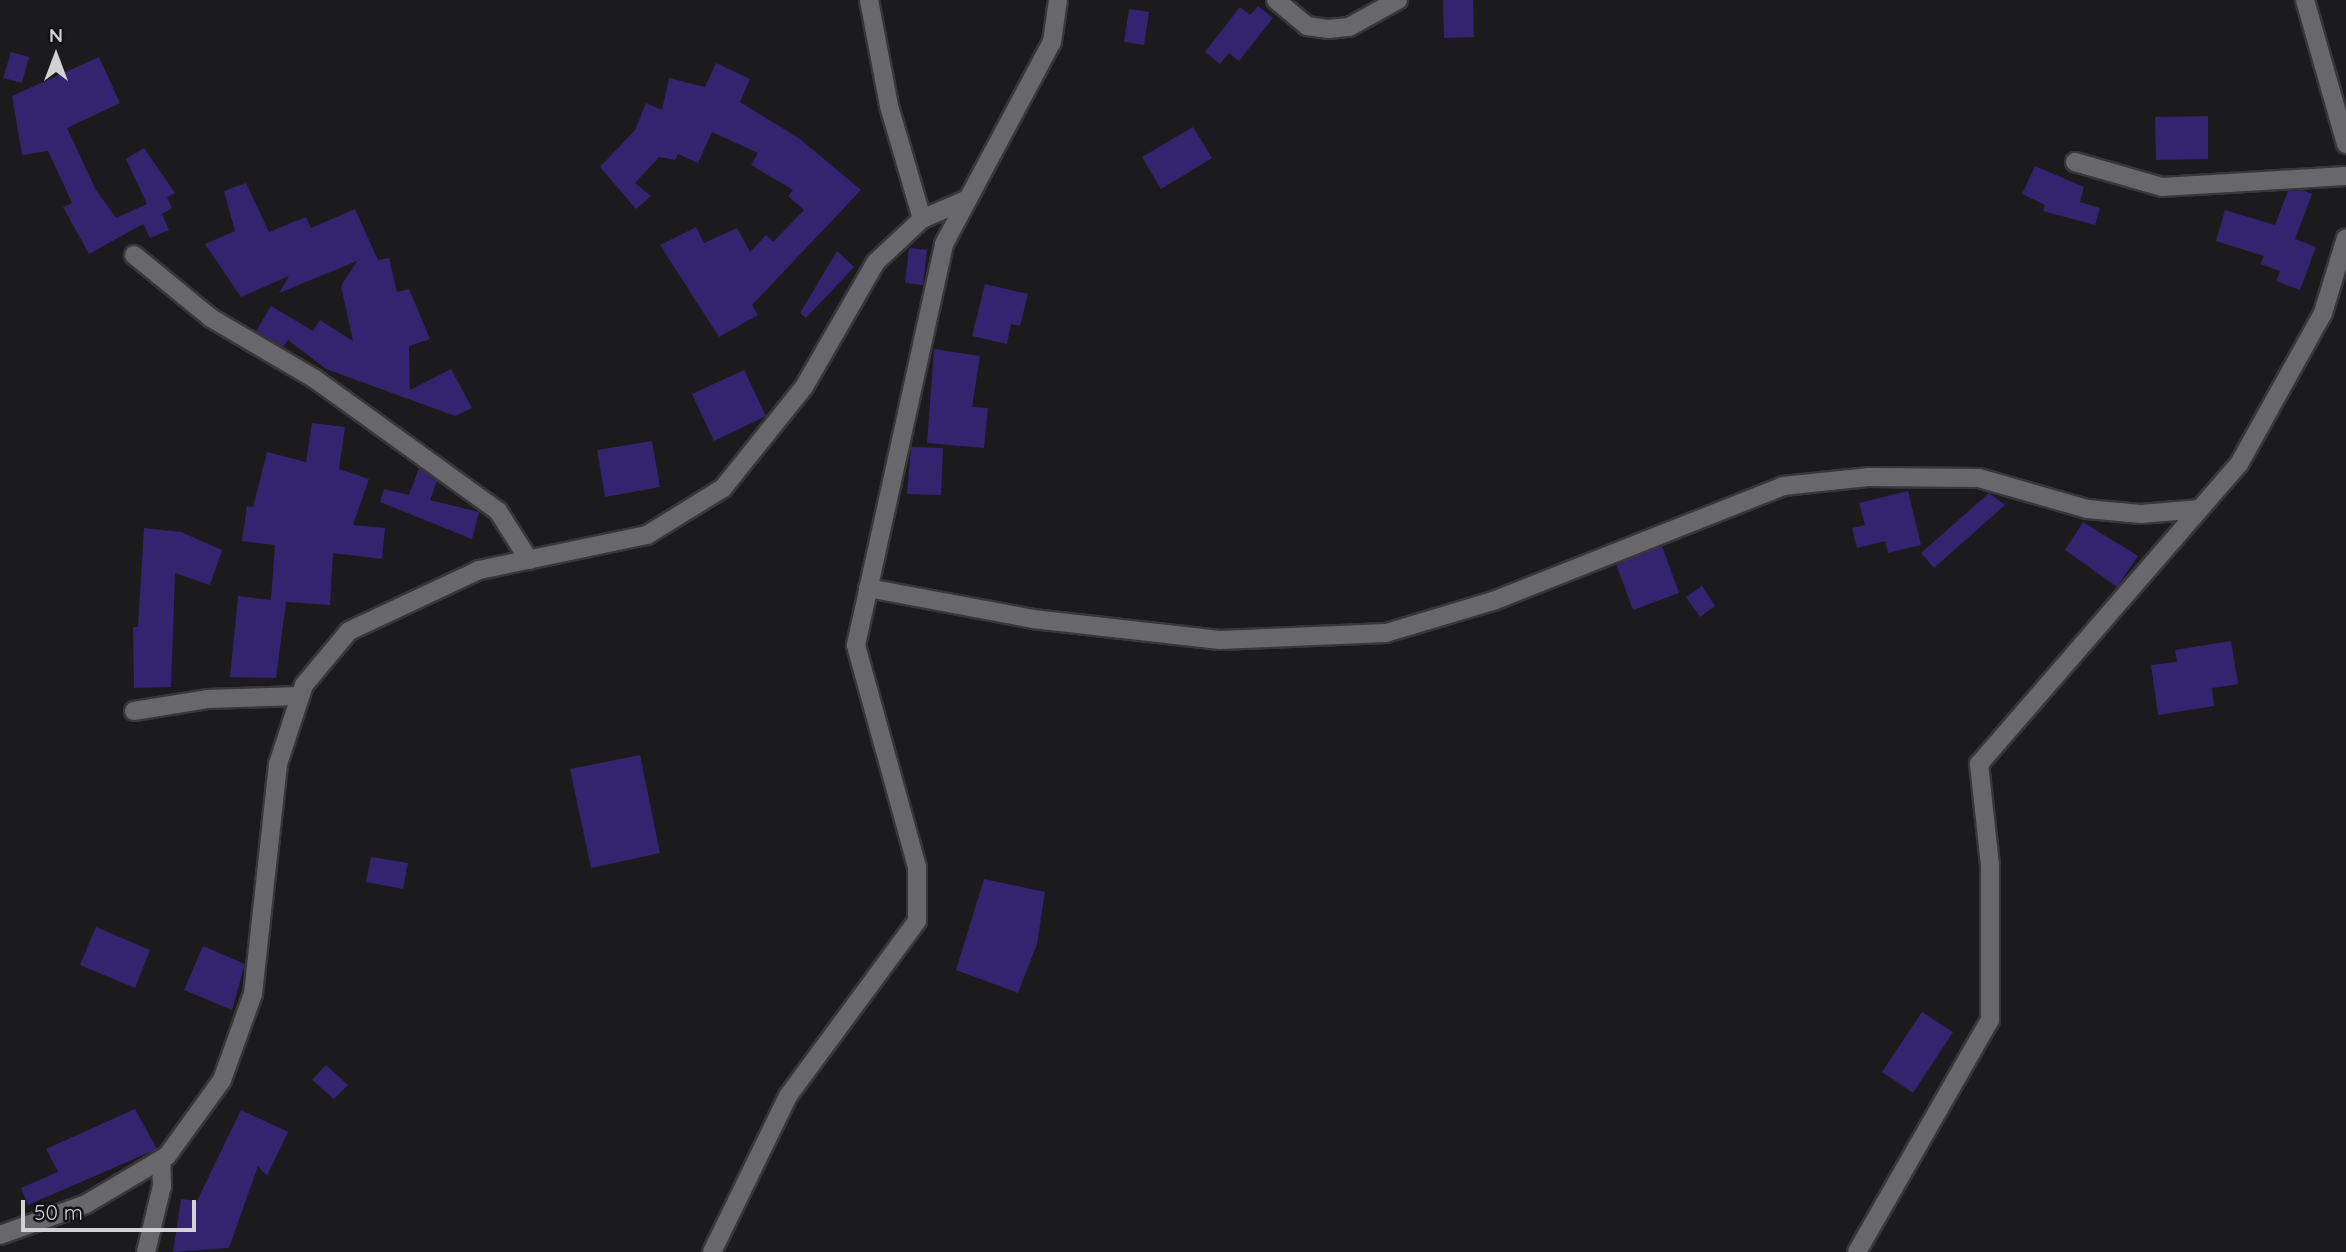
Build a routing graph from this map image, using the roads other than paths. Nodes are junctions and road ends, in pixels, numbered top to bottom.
1 (869, 0) edge
2 (1058, 0) edge
3 (1276, 0) edge
4 (1398, 0) edge
5 (2305, 0) edge
6 (2346, 144) edge
7 (2075, 162) dead end
8 (2346, 176) edge
9 (968, 199) junction
10 (922, 219) junction
11 (2346, 238) edge
12 (134, 255) dead end
13 (2200, 509) junction
14 (529, 560) junction
15 (868, 588) junction
16 (300, 696) junction
17 (134, 712) dead end
18 (161, 1160) junction
19 (0, 1235) edge
20 (146, 1252) edge
21 (712, 1252) edge
22 (1857, 1252) edge

1 - 10 street
2 - 9 street
3 - 4 street
5 - 6 street
7 - 8 street
9 - 10 street
9 - 15 street
10 - 14 street
11 - 13 street
12 - 14 street
13 - 15 street
13 - 22 street
14 - 16 street
15 - 21 street
16 - 17 street
16 - 18 street
18 - 19 street
18 - 20 street

